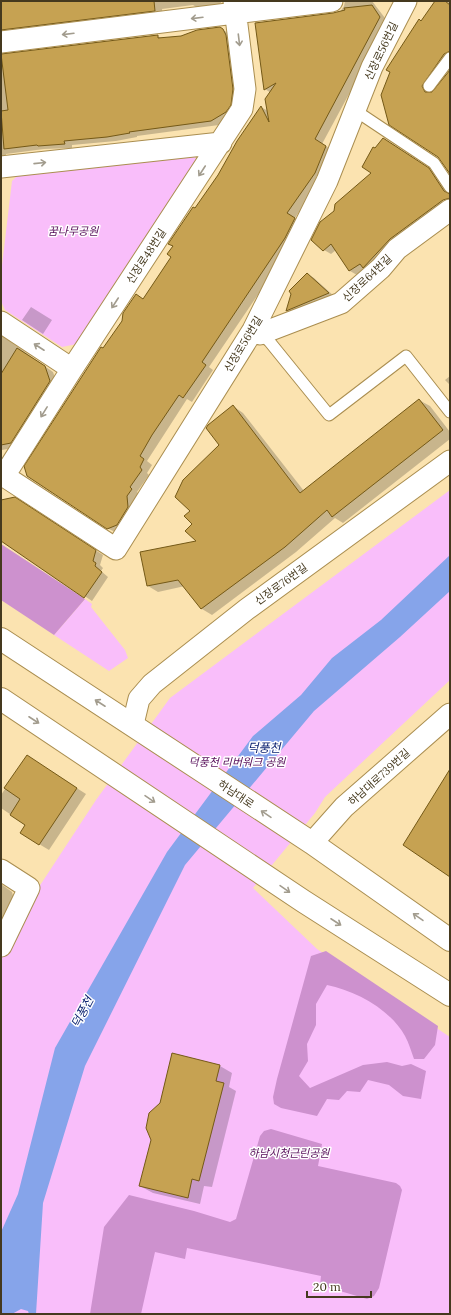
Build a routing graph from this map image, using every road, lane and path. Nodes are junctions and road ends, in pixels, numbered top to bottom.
1 (332, 1) edge
2 (403, 2) edge
3 (235, 7) edge
4 (1, 42) edge
5 (450, 58) edge
6 (429, 86) dead end
7 (356, 111) junction
8 (221, 142) junction
9 (1, 167) edge
10 (450, 187) edge
11 (450, 210) edge
12 (1, 322) edge
13 (256, 332) junction
14 (72, 369) junction
15 (450, 412) edge
16 (450, 461) edge
17 (2, 475) edge
18 (1, 638) edge
19 (1, 699) edge
20 (450, 714) edge
21 (140, 729) junction
22 (305, 840) junction
23 (1, 870) edge
24 (450, 940) edge
25 (1, 946) edge
26 (450, 995) edge

1 - 3 street
2 - 7 street, 신장로56번길
3 -> 4 street
3 -> 8 street, 신장로48번길
5 - 6 lane
7 - 10 lane
7 - 13 street, 신장로56번길
9 -> 8 street
8 -> 14 street, 신장로48번길
11 - 13 street, 신장로64번길
14 -> 12 street
13 - 15 lane
13 - 17 street, 신장로56번길
14 -> 17 street, 신장로48번길
16 - 21 street, 신장로76번길
21 -> 18 main road, 하남대로
19 -> 26 main road
20 - 22 street, 하남대로739번길
22 -> 21 main road, 하남대로
24 -> 22 main road, 하남대로
23 - 25 street

